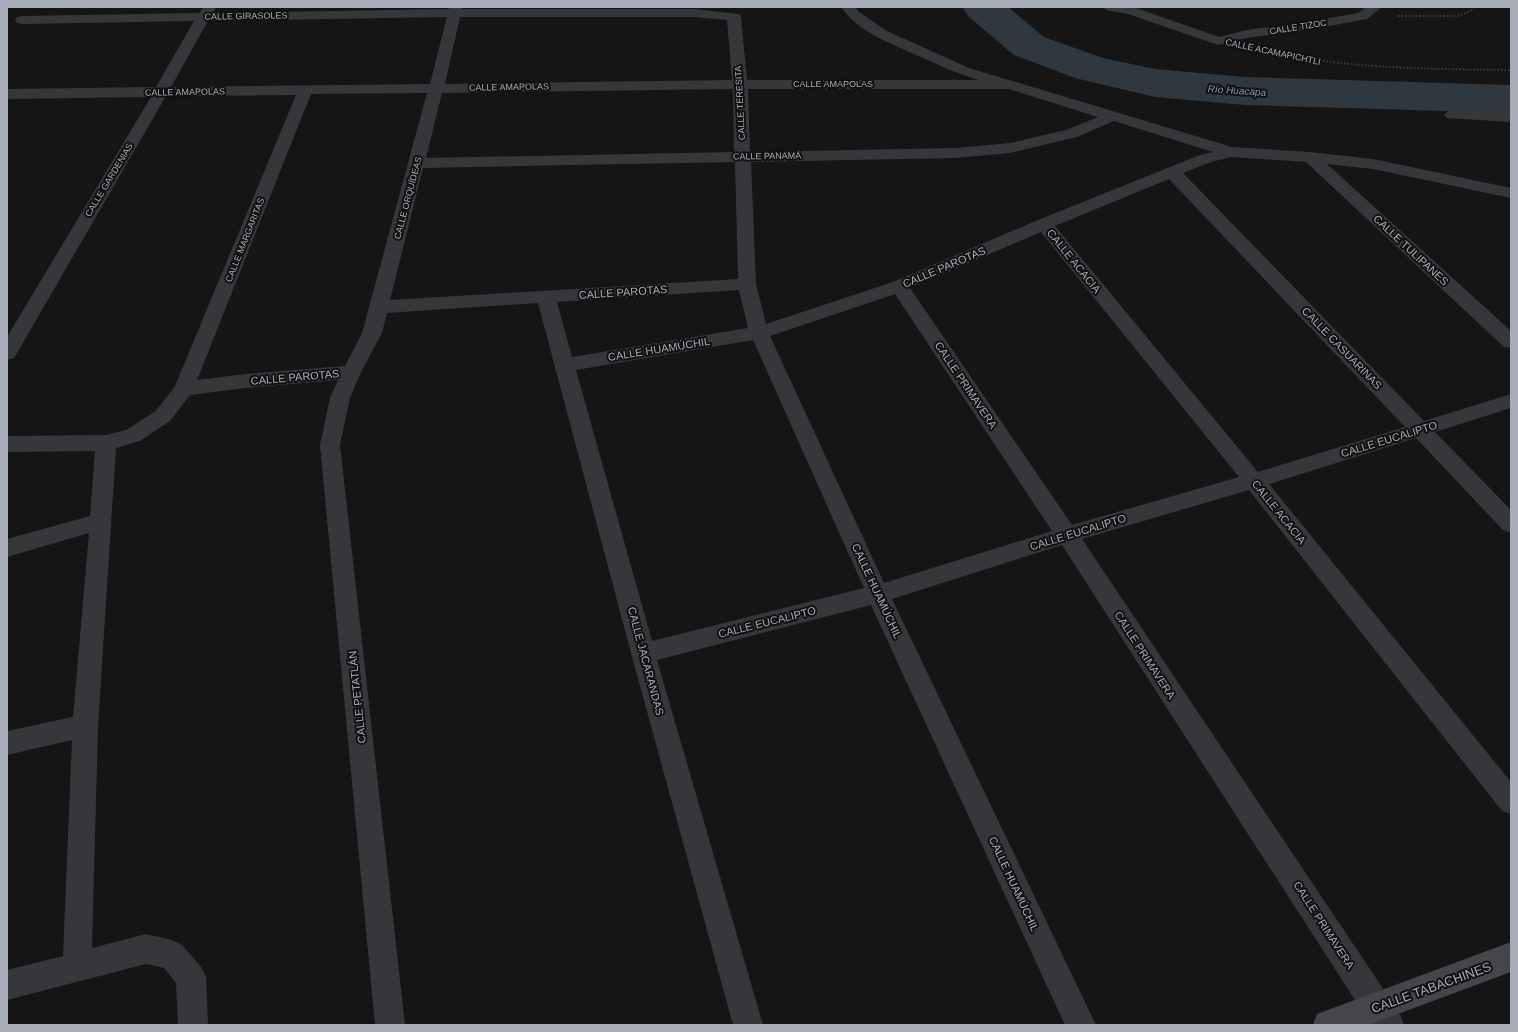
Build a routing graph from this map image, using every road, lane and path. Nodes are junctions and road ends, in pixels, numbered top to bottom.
1 (83, 7) edge
2 (1111, 7) edge
3 (1375, 7) edge
4 (1474, 7) edge
5 (455, 10) edge
6 (579, 10) edge
7 (695, 10) edge
8 (340, 11) edge
9 (851, 11) edge
10 (207, 12) edge
11 (1362, 16) junction
12 (734, 17) joint
13 (73, 19) junction
14 (22, 20) dead end
15 (1218, 41) joint
16 (1280, 54) dead end
17 (1511, 70) edge
18 (740, 84) junction
19 (1011, 85) junction
20 (436, 88) junction
21 (305, 90) junction
22 (161, 92) junction
23 (12, 94) edge
24 (7, 109) edge
25 (1452, 115) dead end
26 (1113, 116) junction
27 (1511, 116) edge
28 (1231, 152) junction
29 (743, 157) junction
30 (1310, 157) junction
31 (417, 163) junction
32 (1172, 172) junction
33 (1511, 193) edge
34 (1044, 224) junction
35 (747, 284) junction
36 (900, 286) junction
37 (546, 297) junction
38 (379, 307) junction
39 (759, 333) junction
40 (1511, 342) edge
41 (7, 353) edge
42 (565, 365) junction
43 (351, 372) junction
44 (184, 389) junction
45 (1511, 401) edge
46 (1420, 429) junction
47 (106, 443) junction
48 (7, 444) edge
49 (1254, 481) junction
50 (102, 521) junction
51 (1511, 524) edge
52 (1067, 535) junction
53 (7, 548) edge
54 (878, 594) junction
55 (643, 653) junction
56 (85, 726) junction
57 (7, 743) edge
58 (1511, 802) edge
59 (1511, 957) edge
60 (77, 968) junction
61 (7, 985) edge
62 (1383, 1016) edge
63 (193, 1025) edge
64 (390, 1025) edge
65 (748, 1025) edge
66 (1080, 1025) edge
67 (1328, 1025) edge

1 - 13 street
2 - 15 street, CALLE ACAMAPICHTLI
3 - 11 street, CALLE TIZOC
4 - 11 path
5 - 6 street, CALLE GIRASOLES
5 - 8 street, CALLE GIRASOLES
5 - 20 street, CALLE ORQUÍDEAS
6 - 7 street, CALLE GIRASOLES
7 - 12 street, CALLE GIRASOLES
8 - 10 street, CALLE GIRASOLES
9 - 19 street
10 - 13 street, CALLE GIRASOLES
10 - 22 street, CALLE GARDENIAS
11 - 15 street, CALLE TIZOC
12 - 18 street, CALLE TERESITA
13 - 14 street, CALLE GIRASOLES
16 - 17 path, CALLE ACAMAPICHTLI
18 - 19 street, CALLE AMAPOLAS
18 - 20 street, CALLE AMAPOLAS
18 - 29 street, CALLE TERESITA
19 - 26 street
20 - 21 street, CALLE AMAPOLAS
20 - 31 street, CALLE ORQUÍDEAS
21 - 22 street, CALLE AMAPOLAS
21 - 44 street, CALLE MARGARITAS
22 - 23 street, CALLE AMAPOLAS
22 - 41 street, CALLE GARDENIAS
23 - 24 street
25 - 27 street
26 - 28 street
26 - 29 street, CALLE PANAMÁ
28 - 30 street
28 - 32 street, CALLE PAROTAS
29 - 31 street, CALLE PANAMÁ
29 - 35 street, CALLE TERESITA
30 - 33 street
30 - 40 street, CALLE TULIPANES
31 - 38 street, CALLE ORQUÍDEAS
32 - 34 street, CALLE PAROTAS
32 - 46 street, CALLE CASUARINAS
34 - 36 street, CALLE PAROTAS
34 - 49 street, CALLE ACACIA
35 - 37 street, CALLE PAROTAS
35 - 39 street
36 - 39 street, CALLE PAROTAS
36 - 52 street, CALLE PRIMAVERA
37 - 38 street, CALLE PAROTAS
37 - 42 street, CALLE JACARANDAS
38 - 43 street, CALLE PAROTAS
39 - 42 street, CALLE HUAMÚCHIL
39 - 54 street, CALLE HUAMÚCHIL
42 - 55 street, CALLE JACARANDAS
43 - 44 street, CALLE PAROTAS
43 - 64 street, CALLE PETATLÁN
44 - 47 street
45 - 46 street, CALLE EUCALIPTO
46 - 49 street, CALLE EUCALIPTO
46 - 51 street, CALLE CASUARINAS
47 - 48 street
47 - 50 street
49 - 52 street, CALLE EUCALIPTO
49 - 58 street, CALLE ACACIA
50 - 53 street
50 - 56 street
52 - 54 street, CALLE EUCALIPTO
52 - 62 street, CALLE PRIMAVERA
54 - 55 street, CALLE EUCALIPTO
54 - 66 street, CALLE HUAMÚCHIL
55 - 65 street, CALLE JACARANDAS
56 - 57 street
56 - 60 street
59 - 62 street, CALLE TABACHINES
60 - 61 street
60 - 63 street
62 - 67 street, CALLE TABACHINES

